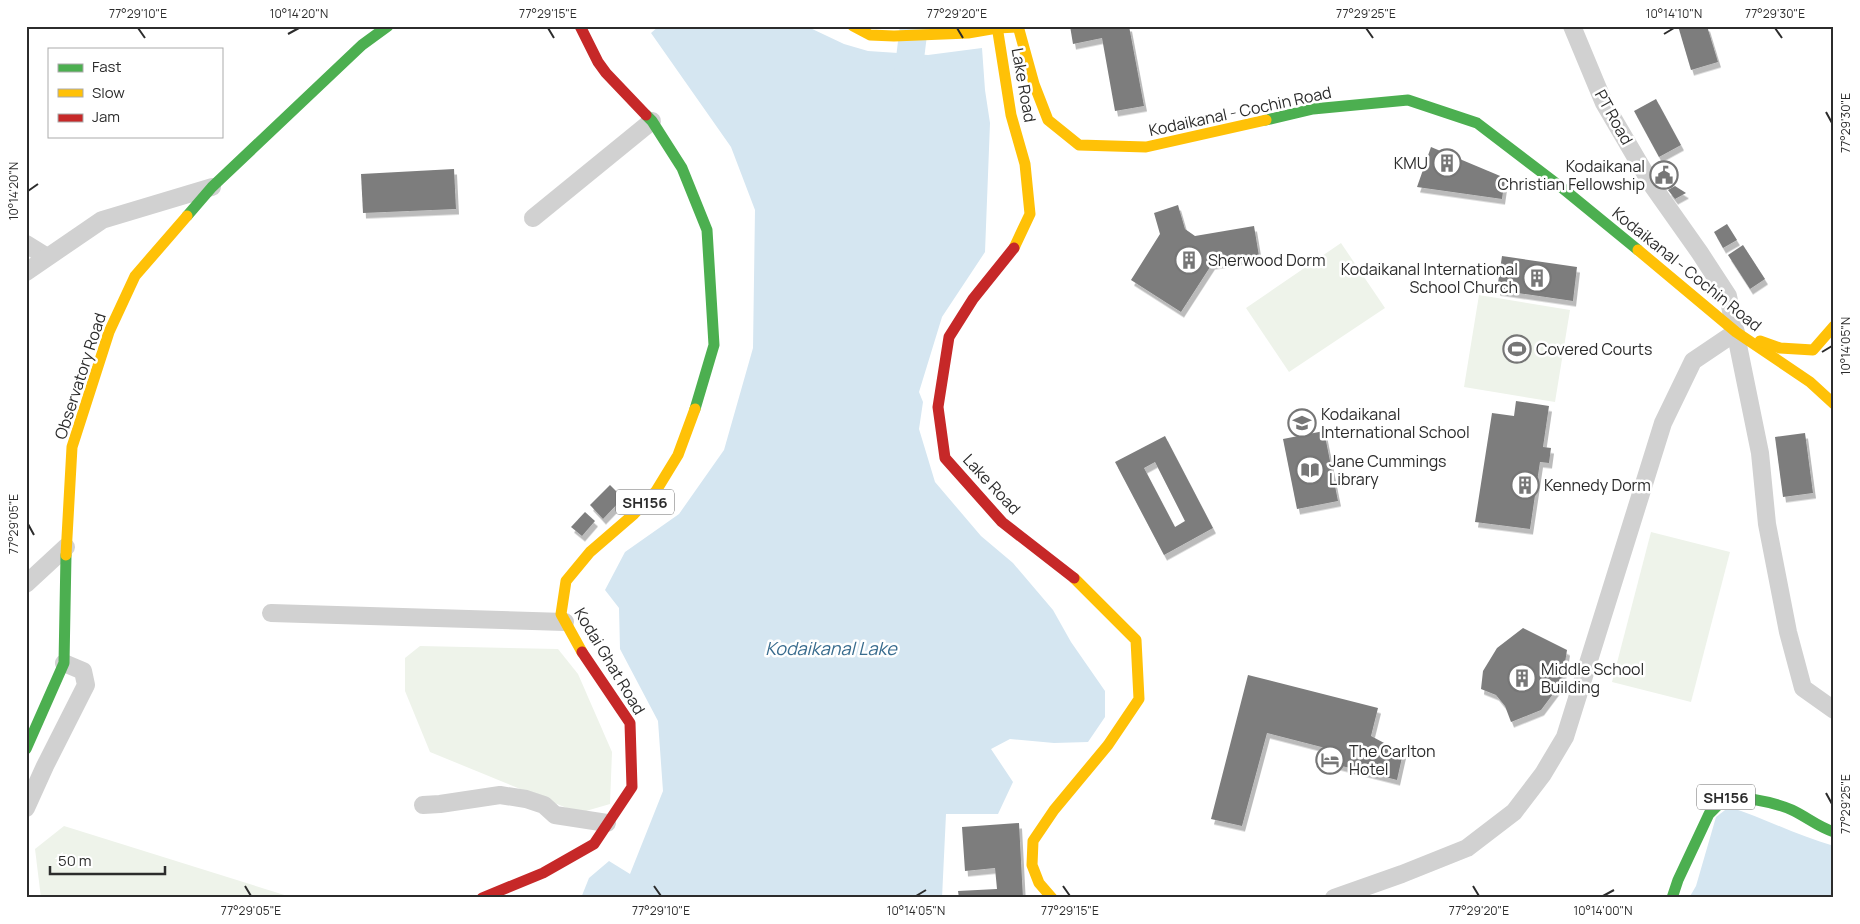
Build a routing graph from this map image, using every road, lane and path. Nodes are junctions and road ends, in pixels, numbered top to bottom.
1 (388, 26) edge
2 (580, 26) edge
3 (852, 26) edge
4 (1572, 26) edge
5 (997, 27) edge
6 (1019, 27) edge
7 (652, 121) junction
8 (212, 187) junction
9 (533, 218) dead end
10 (26, 244) edge
11 (1700, 253) junction
12 (47, 257) junction
13 (26, 272) edge
14 (1690, 292) junction
15 (1834, 326) edge
16 (1736, 332) junction
17 (1834, 404) edge
18 (66, 547) junction
19 (26, 584) edge
20 (271, 613) dead end
21 (565, 622) junction
22 (64, 663) junction
23 (1834, 710) edge
24 (26, 748) edge
25 (423, 805) dead end
26 (26, 808) edge
27 (607, 823) junction
28 (1834, 832) edge
29 (482, 898) edge
30 (1052, 898) edge
31 (1334, 898) edge
32 (1672, 898) edge

1 - 8 main road, Observatory Road
2 - 7 main road, Kodai Ghat Road / SH156
3 - 5 main road
4 - 11 street, PT Road
5 - 6 main road
5 - 30 main road, Lake Road
6 - 14 main road, Kodaikanal - Cochin Road
7 - 9 street
7 - 21 main road, Kodai Ghat Road / SH156
8 - 12 street
8 - 18 main road, Observatory Road
10 - 12 street
11 - 14 street
11 - 16 street, PT Road
12 - 13 street
14 - 16 main road, Kodaikanal - Cochin Road
15 - 16 main road
16 - 17 main road, Kodaikanal - Cochin Road
16 - 23 street, PT Road
16 - 31 street
18 - 19 street
18 - 22 main road, Observatory Road
20 - 21 street
21 - 27 main road, Kodai Ghat Road / SH156
22 - 24 main road, Observatory Road
22 - 26 street
25 - 27 street
27 - 29 main road, Kodai Ghat Road / SH156
28 - 32 main road, SH156

